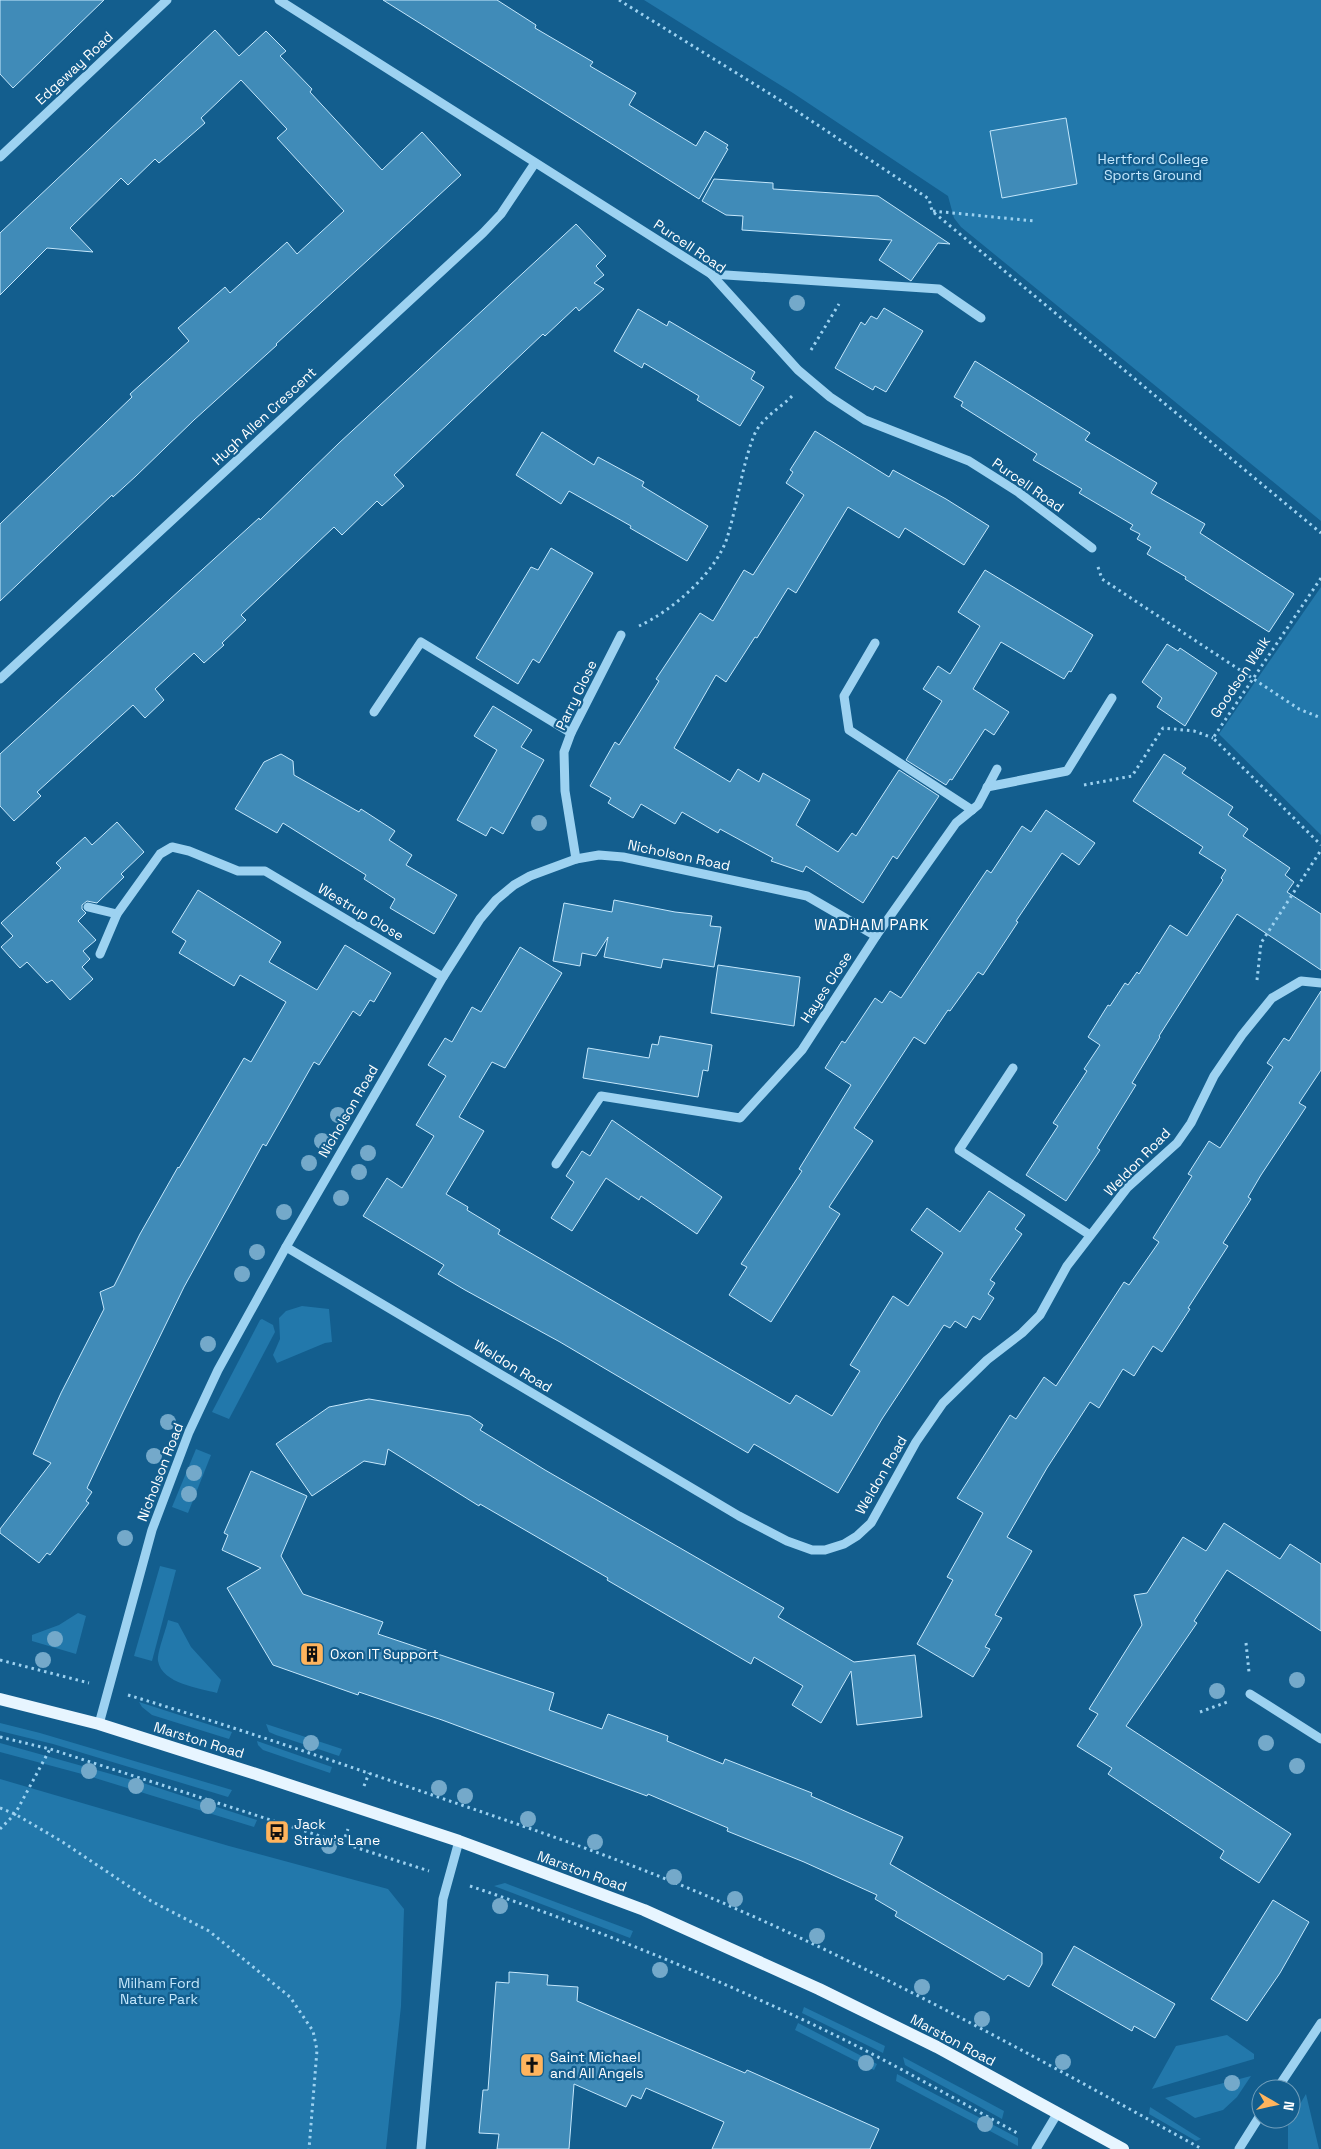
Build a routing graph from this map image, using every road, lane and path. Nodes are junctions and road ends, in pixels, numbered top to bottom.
1 (167, 0) edge
2 (279, 0) edge
3 (619, 0) edge
4 (0, 157) edge
5 (535, 162) junction
6 (932, 211) junction
7 (1034, 221) dead end
8 (712, 274) junction
9 (851, 284) junction
10 (981, 318) dead end
11 (798, 370) junction
12 (1321, 533) edge
13 (1092, 548) joint
14 (1321, 578) edge
15 (621, 635) joint
16 (875, 643) dead end
17 (1252, 678) junction
18 (0, 680) edge
19 (1112, 698) dead end
20 (374, 712) dead end
21 (1321, 718) edge
22 (571, 733) junction
23 (1213, 738) junction
24 (997, 769) dead end
25 (987, 787) junction
26 (1074, 787) dead end
27 (972, 810) junction
28 (1321, 845) edge
29 (1321, 850) edge
30 (576, 858) junction
31 (88, 907) dead end
32 (117, 914) junction
33 (876, 936) junction
34 (100, 954) dead end
35 (443, 977) junction
36 (1321, 983) edge
37 (1260, 1013) junction
38 (1012, 1068) dead end
39 (556, 1164) dead end
40 (1090, 1235) junction
41 (286, 1247) junction
42 (1246, 1643) dead end
43 (0, 1660) edge
44 (87, 1682) dead end
45 (1250, 1694) junction
46 (135, 1696) dead end
47 (0, 1699) edge
48 (1200, 1712) dead end
49 (99, 1724) junction
50 (0, 1737) edge
51 (1321, 1738) edge
52 (50, 1749) junction
53 (0, 1808) edge
54 (15, 1814) junction
55 (0, 1829) edge
56 (459, 1841) junction
57 (417, 1868) dead end
58 (486, 1891) dead end
59 (1321, 2022) edge
60 (1284, 2079) edge
61 (1058, 2114) junction
62 (1252, 2129) edge
63 (1015, 2131) dead end
64 (309, 2149) edge
65 (421, 2149) edge
66 (1036, 2149) edge
67 (1123, 2149) edge
68 (1202, 2149) edge
69 (1239, 2149) edge

1 - 4 street, Edgeway Road
2 - 5 street, Purcell Road
3 - 6 path
5 - 8 street, Purcell Road
5 - 18 street, Hugh Allen Crescent
6 - 7 path
6 - 12 path
8 - 9 street
8 - 11 street, Purcell Road
9 - 10 street
9 - 11 path
11 - 13 street, Purcell Road
11 - 15 path
13 - 17 path
14 - 17 path, Goodson Walk
15 - 22 street, Parry Close
16 - 27 street
17 - 21 path
17 - 23 path, Goodson Walk
19 - 25 street
20 - 22 street
22 - 30 street, Parry Close
23 - 26 path
23 - 28 path, Goodson Walk
24 - 25 street, Hayes Close
25 - 27 street, Hayes Close
27 - 33 street, Hayes Close
29 - 37 path
30 - 33 street, Nicholson Road
30 - 35 street, Nicholson Road
31 - 32 street
32 - 34 street
32 - 35 street, Westrup Close
33 - 39 street, Hayes Close
35 - 41 street, Nicholson Road
36 - 37 street, Weldon Road
37 - 40 street, Weldon Road
38 - 40 street
40 - 41 street, Weldon Road
41 - 49 street, Nicholson Road
42 - 45 path
43 - 44 path
45 - 48 path
45 - 51 street
46 - 68 path
47 - 49 main road, Marston Road
49 - 56 main road, Marston Road
50 - 52 path
52 - 54 path
52 - 57 path
53 - 54 path
54 - 55 path
54 - 64 path
56 - 61 main road, Marston Road
56 - 65 street
58 - 63 path
59 - 60 street
61 - 66 street
61 - 67 main road, Marston Road
62 - 69 street

